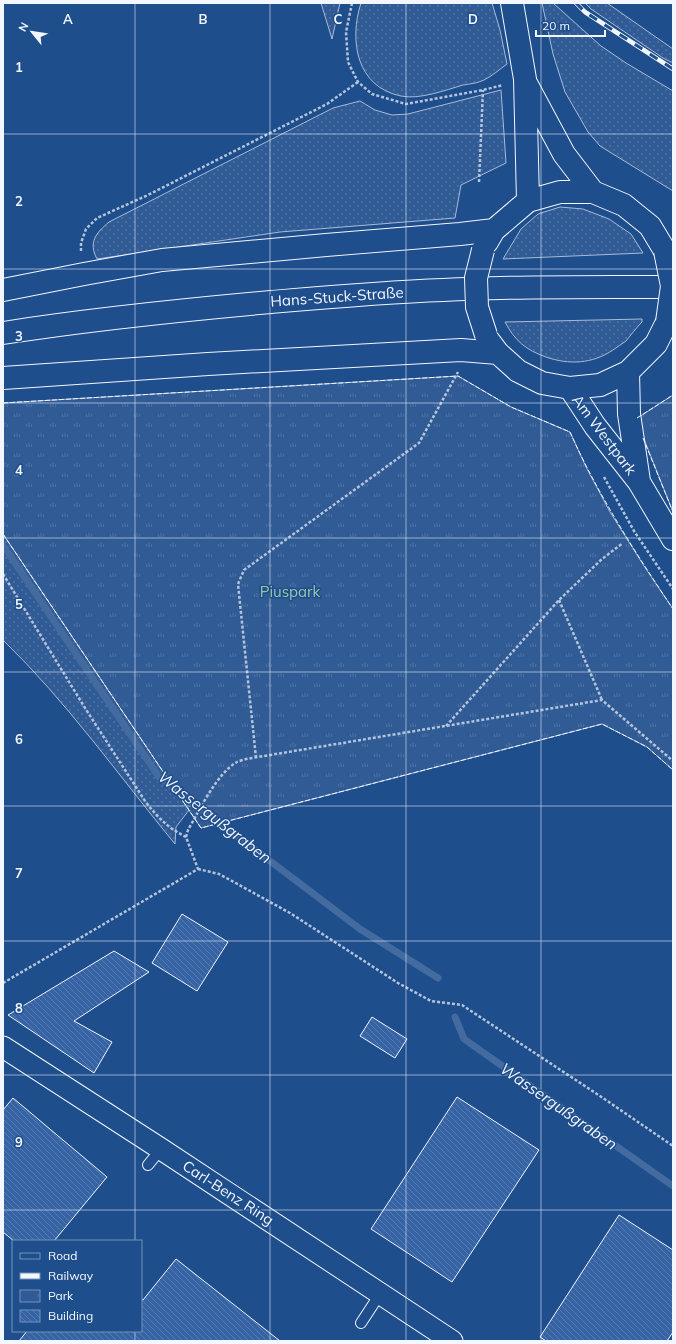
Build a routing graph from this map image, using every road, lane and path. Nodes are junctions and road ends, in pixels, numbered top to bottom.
1 (352, 3) edge
2 (512, 3) edge
3 (525, 80) junction
4 (358, 82) junction
5 (483, 90) junction
6 (479, 182) dead end
7 (593, 192) junction
8 (528, 202) junction
9 (650, 226) junction
10 (494, 230) junction
11 (673, 231) edge
12 (84, 274) junction
13 (673, 287) edge
14 (3, 290) edge
15 (3, 333) edge
16 (664, 345) edge
17 (498, 353) junction
18 (461, 367) dead end
19 (628, 372) junction
20 (3, 378) edge
21 (570, 388) junction
22 (602, 474) dead end
23 (640, 482) junction
24 (673, 539) edge
25 (623, 543) dead end
26 (3, 574) edge
27 (673, 590) edge
28 (559, 600) junction
29 (602, 700) junction
30 (446, 726) junction
31 (256, 758) junction
32 (673, 761) edge
33 (186, 837) junction
34 (198, 869) junction
35 (3, 983) edge
36 (3, 1047) edge
37 (673, 1146) edge
38 (380, 1294) junction
39 (361, 1323) dead end
40 (452, 1341) edge

1 - 4 path
2 - 3 main road
3 - 5 path
3 - 7 main road
3 - 8 main road
4 - 5 path
4 - 12 path
5 - 6 path
7 - 8 main road
7 - 9 main road
8 - 10 main road
9 - 11 main road
9 - 16 main road, bridge
10 - 12 main road
10 - 17 main road, bridge
12 - 14 main road
13 - 15 main road, Hans-Stuck-Straße
16 - 19 main road
17 - 20 main road
17 - 21 main road
18 - 31 path
19 - 21 main road
19 - 23 main road, Am Westpark
21 - 23 main road, Am Westpark
22 - 27 path
23 - 24 main road, Am Westpark
25 - 28 path
26 - 33 path
28 - 29 path
28 - 30 path
29 - 30 path
29 - 32 path
30 - 31 path
31 - 33 path
33 - 34 path
34 - 35 path
34 - 37 path
36 - 38 street, Carl-Benz Ring
38 - 39 lane
38 - 40 street, Carl-Benz Ring

